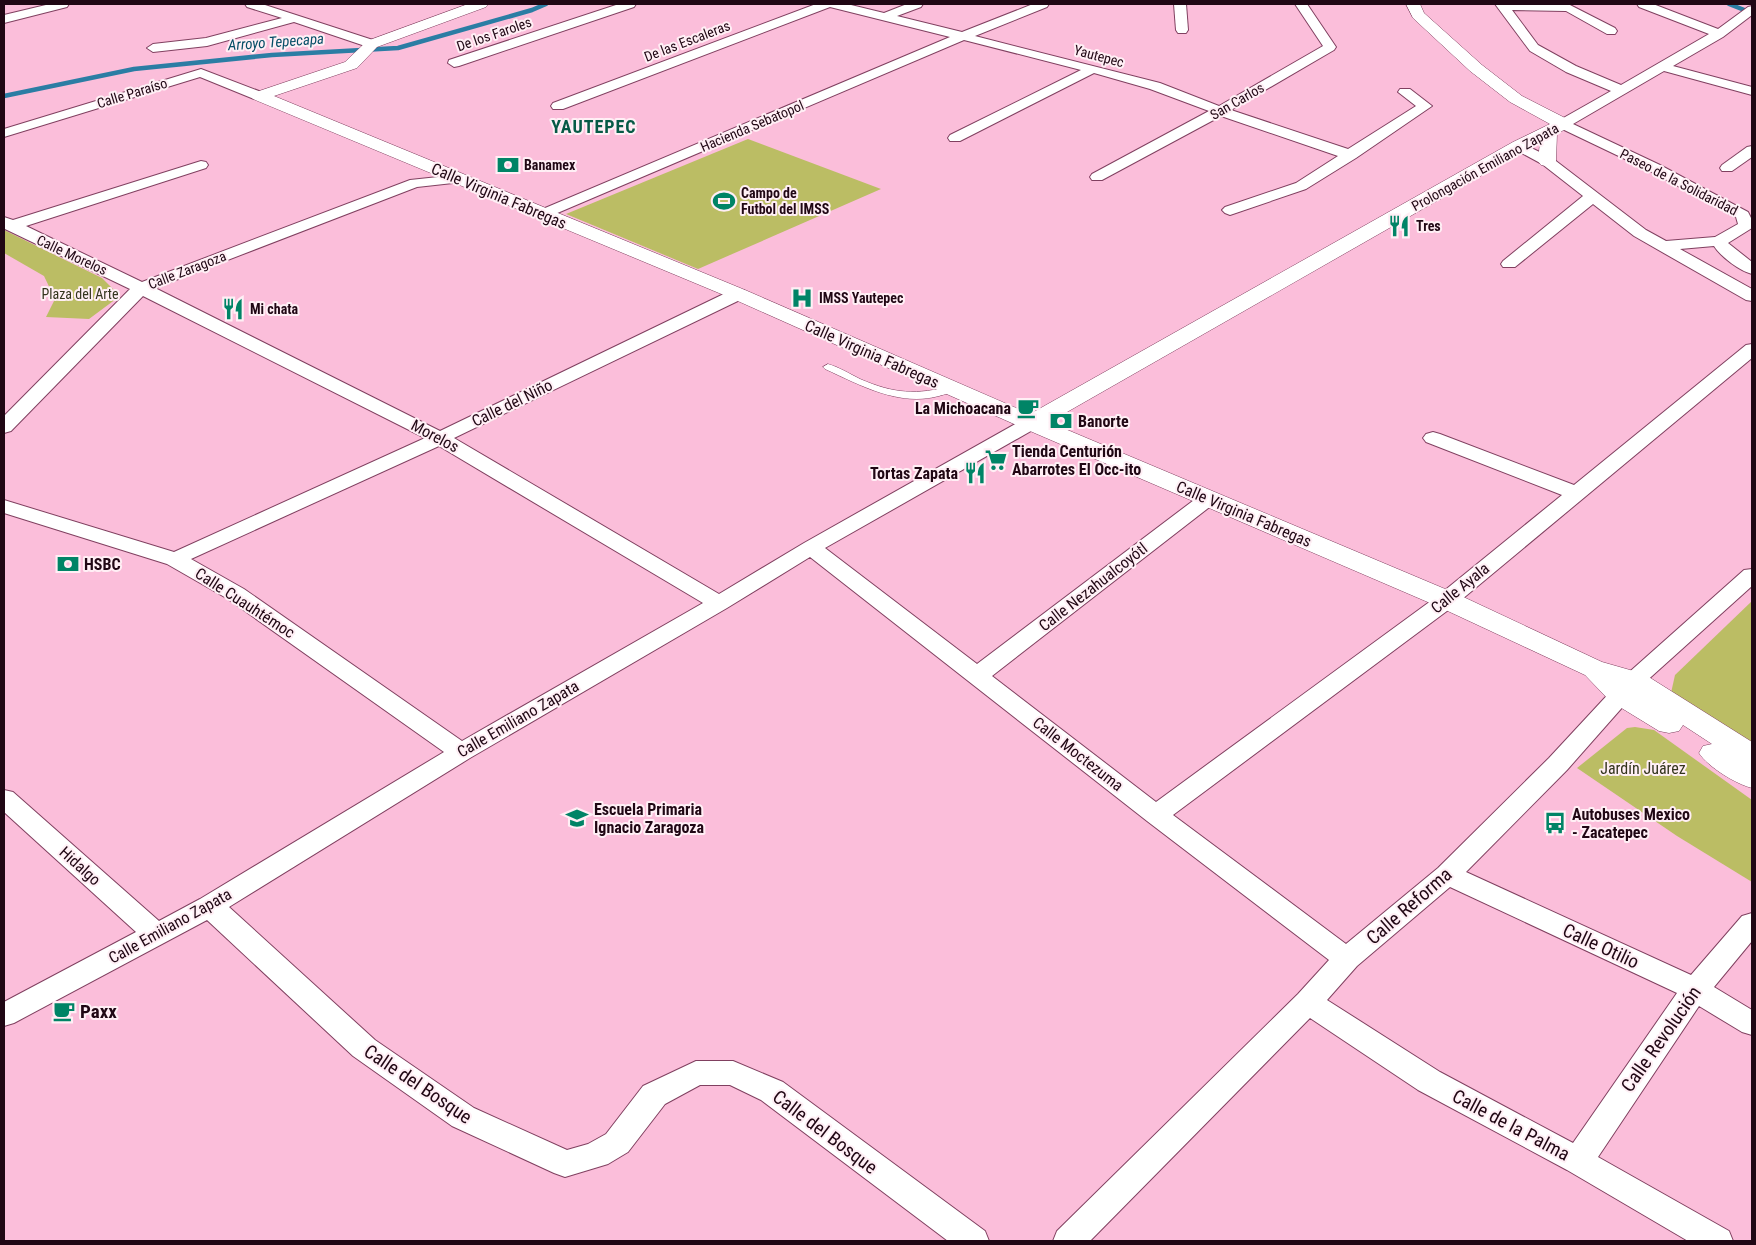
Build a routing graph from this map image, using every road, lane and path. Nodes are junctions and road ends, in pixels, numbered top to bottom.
1 (63, 4) edge
2 (251, 4) edge
3 (481, 4) edge
4 (630, 4) edge
5 (826, 4) edge
6 (834, 4) edge
7 (917, 4) edge
8 (1043, 4) edge
9 (1180, 4) edge
10 (1300, 4) edge
11 (1413, 4) edge
12 (1643, 4) edge
13 (1502, 5) edge
14 (1747, 14) edge
15 (884, 17) junction
16 (4, 19) edge
17 (292, 19) junction
18 (1182, 30) dead end
19 (1611, 31) dead end
20 (1720, 34) junction
21 (961, 37) junction
22 (153, 48) dead end
23 (366, 50) junction
24 (454, 63) dead end
25 (1663, 67) junction
26 (1093, 69) junction
27 (1621, 90) junction
28 (1752, 91) edge
29 (1405, 92) dead end
30 (259, 96) junction
31 (558, 106) dead end
32 (1220, 111) junction
33 (1556, 128) junction
34 (4, 132) edge
35 (955, 138) dead end
36 (1520, 146) junction
37 (1752, 150) edge
38 (1351, 155) junction
39 (1547, 161) junction
40 (201, 165) dead end
41 (434, 168) junction
42 (1727, 168) dead end
43 (1097, 177) dead end
44 (457, 178) junction
45 (415, 183) junction
46 (1592, 197) junction
47 (1230, 210) dead end
48 (543, 214) junction
49 (1748, 221) edge
50 (7, 224) edge
51 (1719, 241) junction
52 (1661, 246) junction
53 (1509, 264) dead end
54 (1752, 269) edge
55 (141, 288) junction
56 (738, 294) junction
57 (1752, 296) edge
58 (1752, 349) edge
59 (828, 367) dead end
60 (952, 389) junction
61 (1031, 423) junction
62 (4, 427) edge
63 (440, 438) junction
64 (1433, 438) dead end
65 (1575, 493) junction
66 (1209, 498) junction
67 (4, 506) edge
68 (811, 547) junction
69 (175, 559) junction
70 (1752, 575) edge
71 (1446, 600) junction
72 (719, 602) junction
73 (978, 675) junction
74 (1627, 687) junction
75 (461, 752) junction
76 (1752, 756) edge
77 (1752, 778) edge
78 (4, 798) edge
79 (1156, 815) junction
80 (1447, 875) junction
81 (210, 906) junction
82 (1752, 923) edge
83 (157, 935) junction
84 (1347, 959) junction
85 (1695, 989) junction
86 (1308, 1002) junction
87 (4, 1014) edge
88 (1752, 1024) edge
89 (1578, 1161) junction
90 (973, 1241) edge
91 (1069, 1241) edge
92 (1717, 1241) edge

1 - 16 street
2 - 17 street
3 - 23 main road
4 - 24 street, De los Faroles
5 - 31 street, De las Escaleras
6 - 15 street, Yautepec
7 - 15 street
8 - 21 street, Hacienda Sebatopol
9 - 18 street
10 - 32 street, San Carlos
11 - 33 main road
12 - 20 street
13 - 19 street
13 - 27 street
14 - 20 street, Prolongación Emiliano Zapata
15 - 21 street, Yautepec
17 - 22 street
17 - 23 street
20 - 25 street, Prolongación Emiliano Zapata
21 - 26 street, Yautepec
21 - 48 street, Hacienda Sebatopol
23 - 30 main road
25 - 27 street, Prolongación Emiliano Zapata
25 - 28 street
26 - 32 street, Yautepec
26 - 35 street
27 - 33 street, Prolongación Emiliano Zapata
29 - 38 street
30 - 34 street, Calle Paraíso
30 - 41 main road, Calle Virginia Fabregas
32 - 38 street, Yautepec
32 - 43 street, San Carlos
33 - 36 main road, Prolongación Emiliano Zapata
33 - 39 main road
33 - 49 street, Paseo de la Solidaridad
36 - 39 street
36 - 61 main road, Prolongación Emiliano Zapata
37 - 42 street
38 - 47 street
39 - 46 street
40 - 50 street
41 - 44 main road, Calle Virginia Fabregas
41 - 45 street, Calle Zaragoza
44 - 45 street, Calle Zaragoza
44 - 48 main road, Calle Virginia Fabregas
45 - 55 street, Calle Zaragoza
46 - 52 street
46 - 53 street
48 - 56 main road, Calle Virginia Fabregas
49 - 51 street, Paseo de la Solidaridad
50 - 55 street, Calle Morelos
51 - 52 street
51 - 54 street
52 - 57 street
55 - 62 street, Calle Zaragoza
55 - 63 street, Morelos
56 - 60 main road, Calle Virginia Fabregas
56 - 63 street, Calle del Niño
58 - 65 street, Calle Ayala
59 - 60 lane
60 - 61 main road, Calle Virginia Fabregas
61 - 66 main road, Calle Virginia Fabregas
61 - 68 street, Calle Emiliano Zapata
63 - 69 street, Calle del Niño
63 - 72 street, Morelos
64 - 65 street
65 - 71 street, Calle Ayala
66 - 71 main road, Calle Virginia Fabregas
66 - 73 street, Calle Nezahualcoyótl
67 - 69 street, Calle Cuauhtémoc
68 - 72 street, Calle Emiliano Zapata
68 - 73 street, Calle Moctezuma
69 - 75 street, Calle Cuauhtémoc
70 - 74 street, Calle Reforma
71 - 74 main road, Calle Virginia Fabregas
71 - 79 street, Calle Ayala
72 - 75 street, Calle Emiliano Zapata
73 - 79 street, Calle Moctezuma
74 - 76 main road
74 - 77 main road
74 - 80 street, Calle Reforma
75 - 81 street, Calle Emiliano Zapata
78 - 83 street, Hidalgo
79 - 84 street, Calle Moctezuma
80 - 84 street, Calle Reforma
80 - 85 street, Calle Otilio
81 - 83 street, Calle Emiliano Zapata
81 - 90 street, Calle del Bosque
82 - 85 street, Calle Revolución
83 - 87 street, Calle Emiliano Zapata
84 - 86 street, Calle Reforma
85 - 88 street, Calle Otilio
85 - 89 street, Calle Revolución
86 - 89 street, Calle de la Palma
86 - 91 street, Calle Reforma
89 - 92 street, Calle de la Palma

